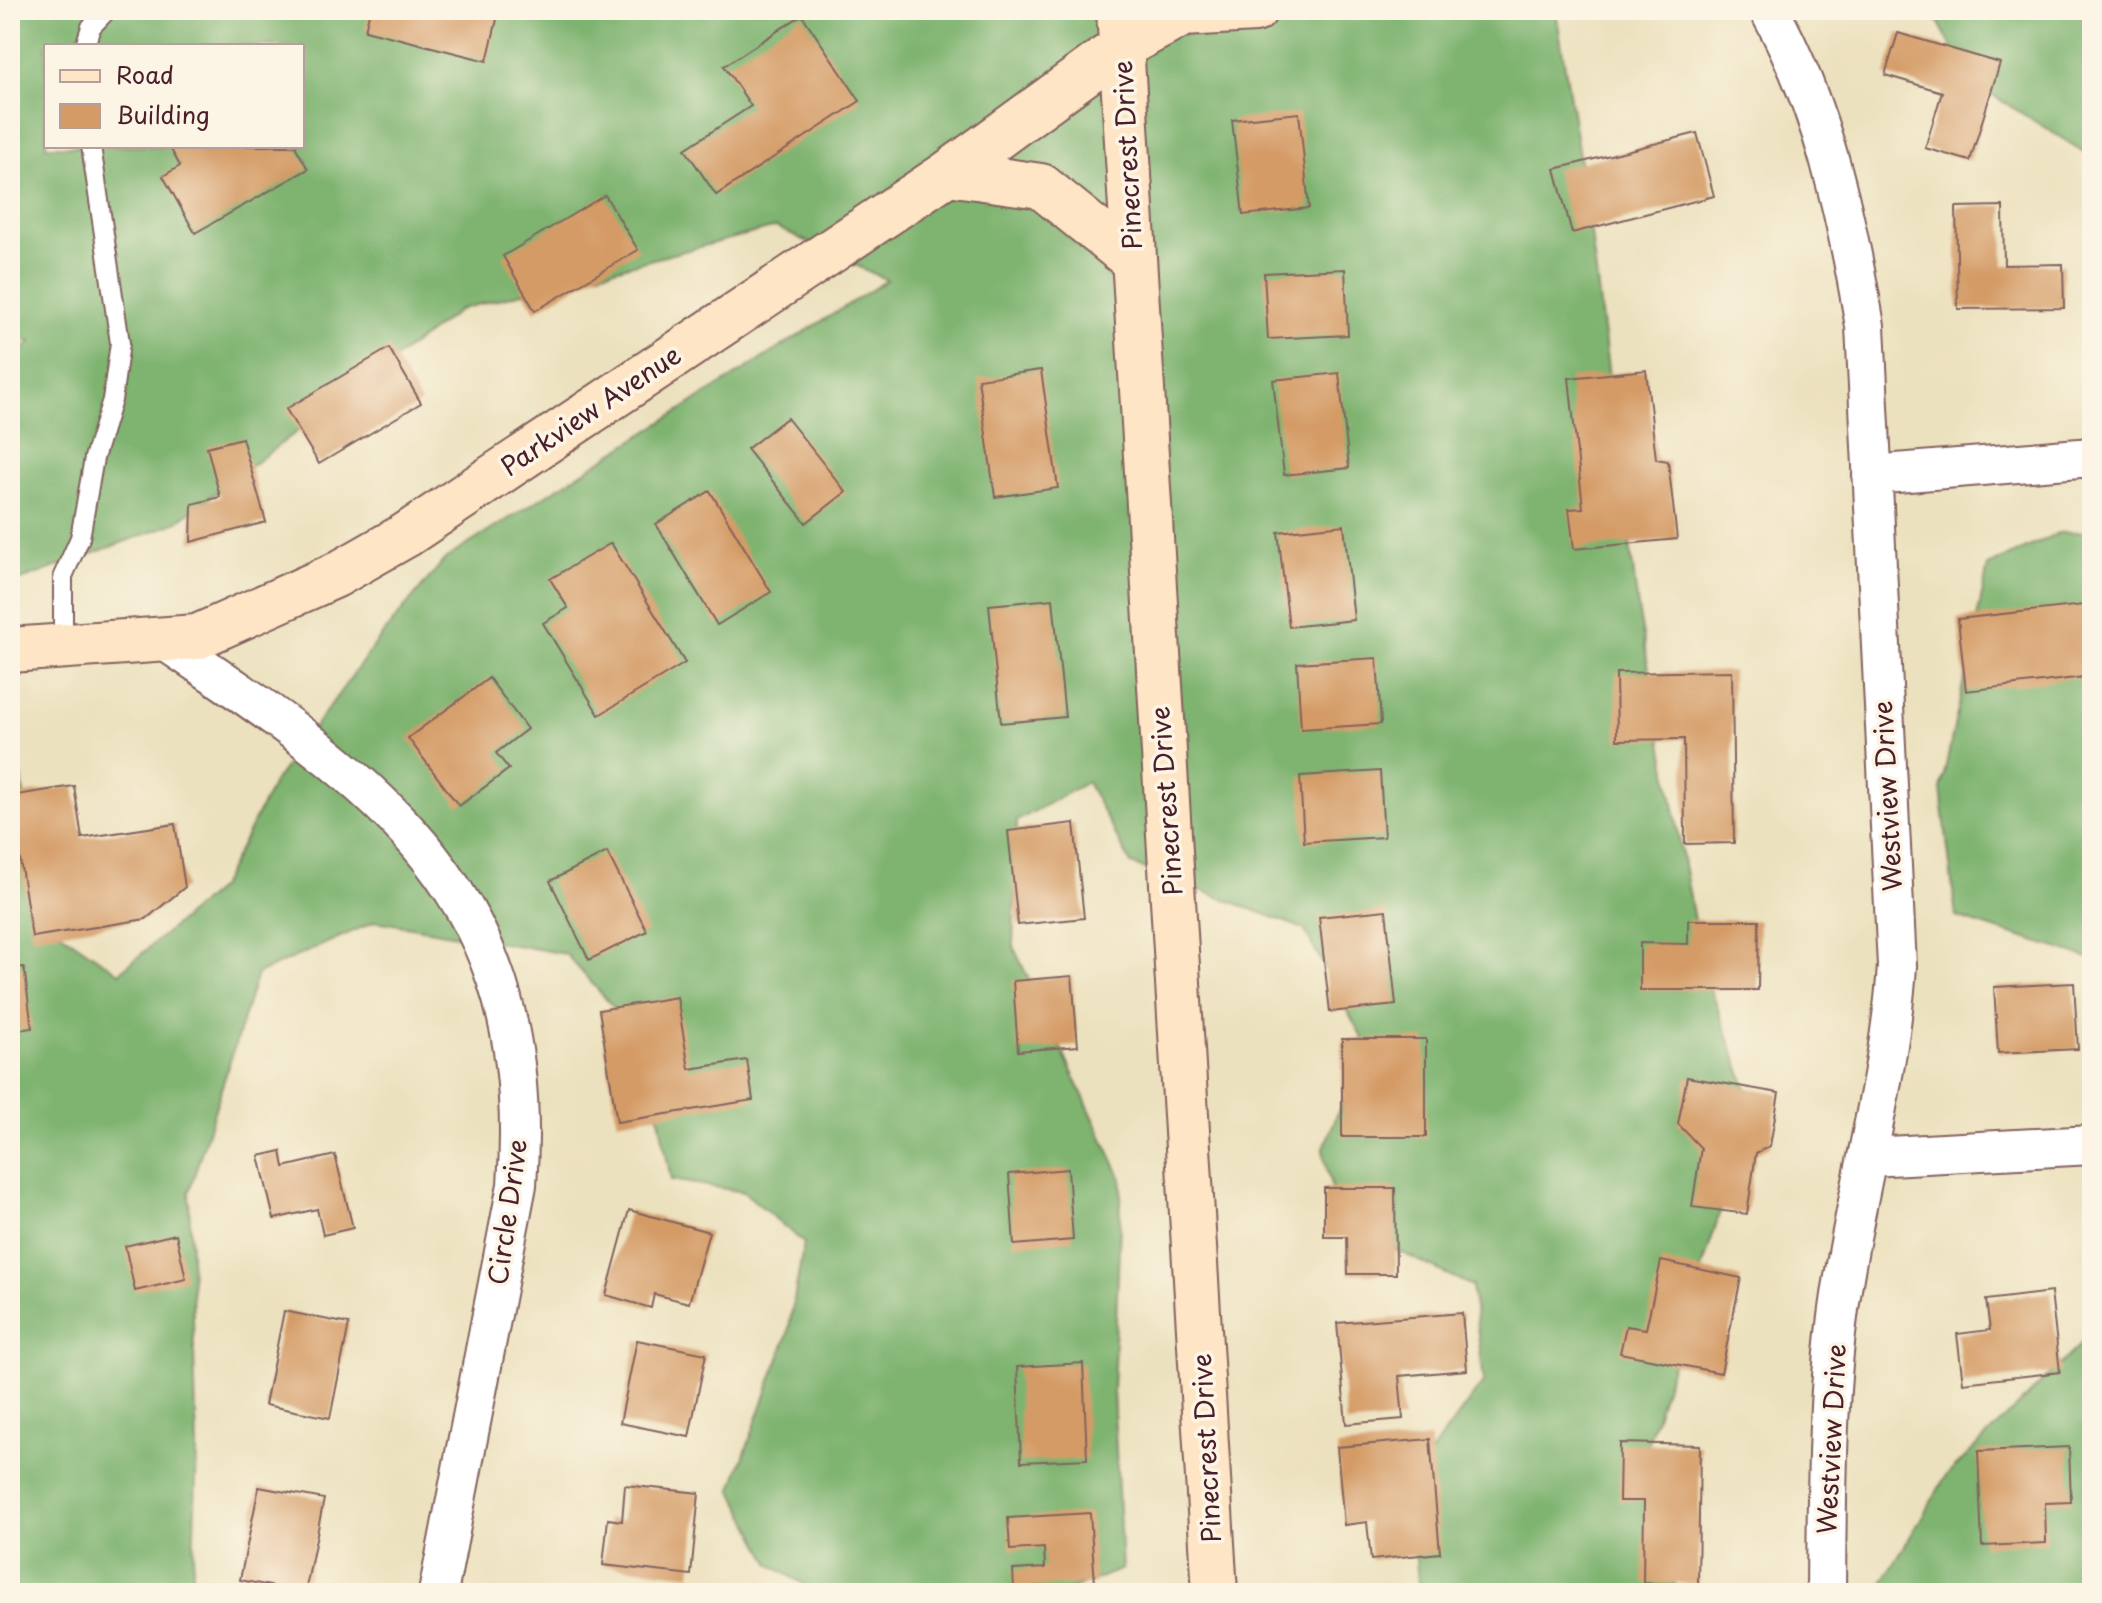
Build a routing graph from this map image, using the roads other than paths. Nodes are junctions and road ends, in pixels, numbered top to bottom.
1 (107, 10) edge
2 (1255, 10) edge
3 (1769, 10) edge
4 (1120, 29) edge
5 (86, 44) edge
6 (91, 148) edge
7 (948, 173) junction
8 (1134, 261) junction
9 (2092, 457) edge
10 (1872, 475) junction
11 (162, 639) junction
12 (63, 647) junction
13 (10, 650) edge
14 (2092, 1145) edge
15 (1870, 1157) junction
16 (438, 1593) edge
17 (1215, 1593) edge
18 (1826, 1593) edge

1 - 5 lane
2 - 4 street, Parkview Avenue
3 - 10 street, Westview Drive
4 - 7 street, Parkview Avenue
4 - 8 street, Pinecrest Drive
6 - 12 lane
7 - 8 street
7 - 11 street, Parkview Avenue
8 - 17 street, Pinecrest Drive
9 - 10 street
10 - 15 street, Westview Drive
11 - 12 street, Parkview Avenue
11 - 16 street, Circle Drive
12 - 13 street, Parkview Avenue
14 - 15 street
15 - 18 street, Westview Drive

